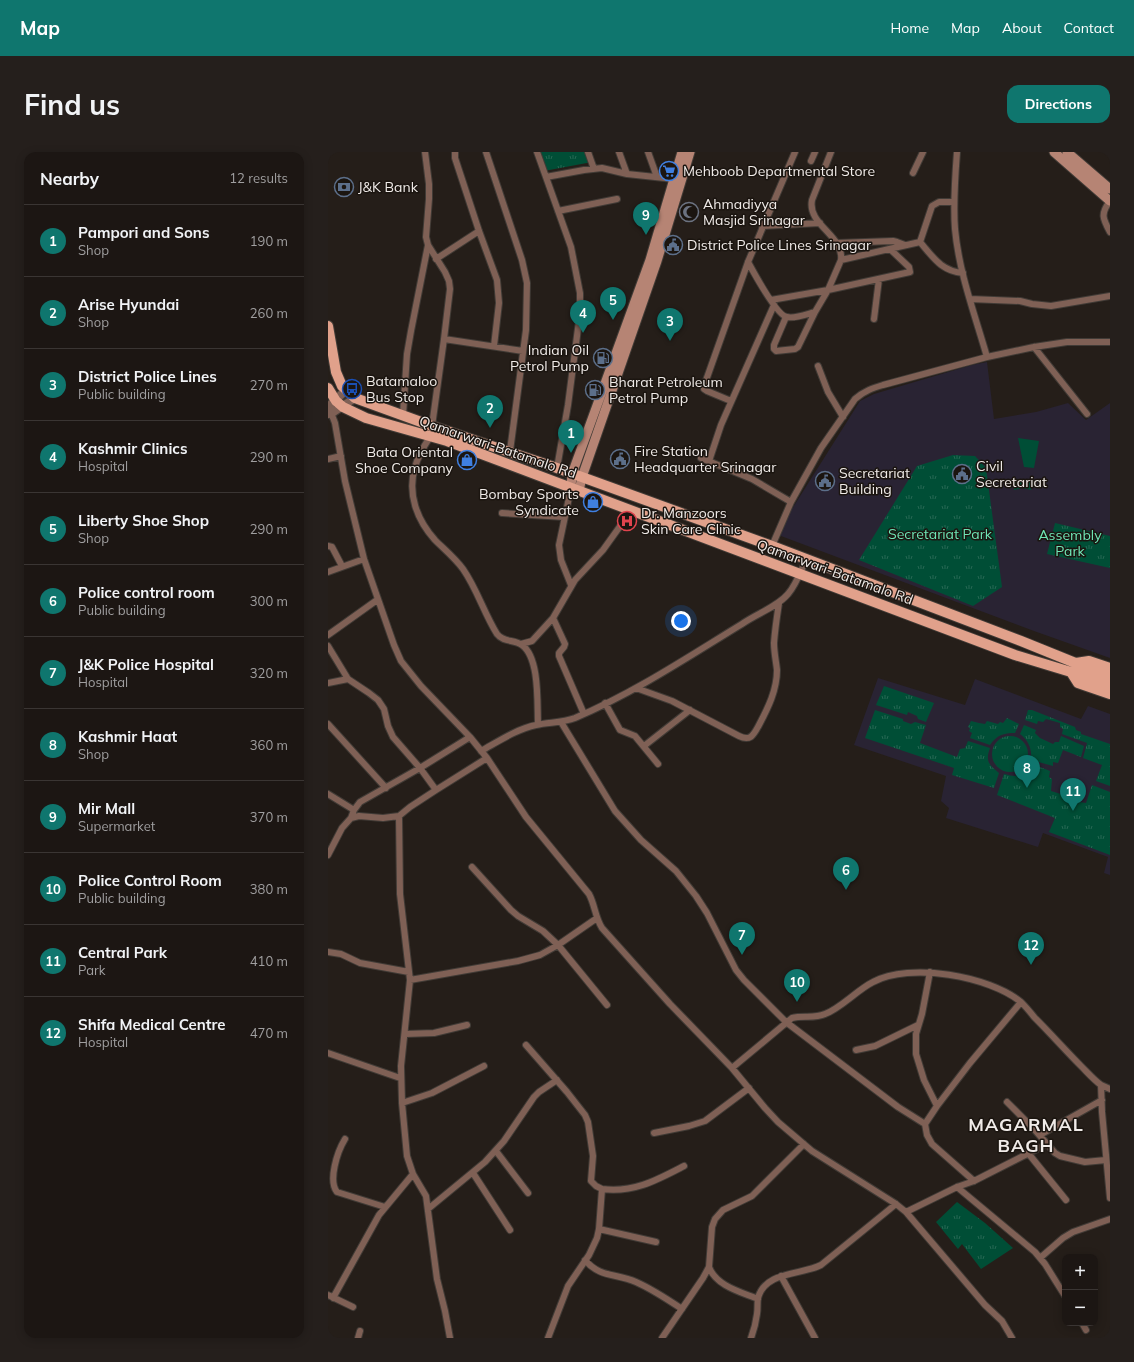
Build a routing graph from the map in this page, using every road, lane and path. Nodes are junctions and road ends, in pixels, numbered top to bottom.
1 (425, 152) edge
2 (456, 152) edge
3 (486, 152) edge
4 (537, 152) edge
5 (588, 152) edge
6 (619, 152) edge
7 (648, 152) edge
8 (682, 152) edge
9 (690, 152) edge
10 (794, 152) edge
11 (815, 152) edge
12 (831, 152) edge
13 (924, 152) edge
14 (958, 152) edge
15 (1054, 152) edge
16 (1067, 152) edge
17 (811, 161) dead end
18 (594, 168) junction
19 (913, 173) dead end
20 (627, 174) junction
21 (546, 177) junction
22 (657, 177) junction
23 (674, 179) junction
24 (1110, 188) edge
25 (617, 199) dead end
26 (1110, 201) edge
27 (954, 202) junction
28 (558, 211) junction
29 (820, 223) junction
30 (762, 226) junction
31 (479, 231) junction
32 (1110, 232) edge
33 (920, 242) junction
34 (837, 243) junction
35 (428, 245) junction
36 (905, 245) junction
37 (890, 249) junction
38 (436, 259) junction
39 (841, 260) junction
40 (748, 262) junction
41 (963, 273) junction
42 (880, 280) junction
43 (828, 290) junction
44 (1110, 296) edge
45 (970, 300) junction
46 (772, 302) junction
47 (815, 312) junction
48 (786, 317) junction
49 (874, 319) dead end
50 (328, 326) edge
51 (444, 339) junction
52 (1110, 342) edge
53 (494, 346) junction
54 (1034, 347) junction
55 (523, 351) junction
56 (987, 357) junction
57 (818, 366) dead end
58 (328, 388) edge
59 (346, 390) junction
60 (355, 398) junction
61 (732, 401) junction
62 (333, 408) edge
63 (1087, 414) dead end
64 (404, 416) junction
65 (843, 417) junction
66 (432, 426) junction
67 (430, 437) junction
68 (510, 451) junction
69 (341, 456) junction
70 (701, 458) dead end
71 (328, 459) edge
72 (709, 461) junction
73 (557, 468) junction
74 (577, 475) junction
75 (575, 489) junction
76 (791, 502) junction
77 (631, 511) junction
78 (502, 513) dead end
79 (564, 517) junction
80 (328, 546) edge
81 (772, 546) junction
82 (364, 558) junction
83 (806, 560) junction
84 (342, 566) junction
85 (328, 572) edge
86 (800, 574) junction
87 (571, 585) junction
88 (377, 600) junction
89 (779, 603) junction
90 (553, 618) junction
91 (328, 635) edge
92 (521, 644) junction
93 (328, 646) edge
94 (1073, 667) junction
95 (1110, 668) edge
96 (1089, 673) junction
97 (1110, 677) edge
98 (348, 679) junction
99 (328, 683) edge
100 (1110, 686) edge
101 (636, 688) junction
102 (1110, 694) edge
103 (605, 704) junction
104 (690, 710) junction
105 (584, 714) junction
106 (561, 722) junction
107 (328, 724) edge
108 (538, 724) junction
109 (470, 737) junction
110 (644, 746) junction
111 (482, 751) junction
112 (487, 758) junction
113 (658, 764) dead end
114 (420, 768) junction
115 (386, 788) junction
116 (436, 790) junction
117 (328, 794) edge
118 (354, 810) junction
119 (399, 816) junction
120 (351, 818) junction
121 (328, 855) edge
122 (472, 867) dead end
123 (597, 918) junction
124 (558, 945) junction
125 (328, 952) edge
126 (409, 972) junction
127 (930, 972) junction
128 (410, 980) junction
129 (1021, 1002) junction
130 (606, 1005) dead end
131 (786, 1022) junction
132 (467, 1025) dead end
133 (918, 1025) junction
134 (405, 1034) junction
135 (526, 1045) dead end
136 (856, 1050) dead end
137 (328, 1053) edge
138 (484, 1066) dead end
139 (732, 1068) junction
140 (400, 1078) junction
141 (556, 1080) junction
142 (1101, 1085) junction
143 (749, 1088) junction
144 (1110, 1088) edge
145 (1102, 1100) junction
146 (1007, 1102) dead end
147 (402, 1103) junction
148 (937, 1106) junction
149 (925, 1124) junction
150 (654, 1133) dead end
151 (1040, 1135) junction
152 (345, 1139) dead end
153 (804, 1144) junction
154 (1047, 1144) junction
155 (496, 1151) junction
156 (1028, 1153) junction
157 (1106, 1160) junction
158 (684, 1166) dead end
159 (473, 1173) junction
160 (413, 1174) junction
161 (974, 1181) junction
162 (957, 1187) junction
163 (602, 1189) junction
164 (528, 1193) dead end
165 (1110, 1198) edge
166 (1066, 1200) dead end
167 (896, 1204) junction
168 (385, 1207) junction
169 (428, 1209) junction
170 (906, 1212) junction
171 (1110, 1219) edge
172 (599, 1229) junction
173 (510, 1230) dead end
174 (656, 1242) dead end
175 (1040, 1258) junction
176 (585, 1260) junction
177 (709, 1267) junction
178 (781, 1276) junction
179 (1062, 1291) edge
180 (331, 1297) edge
181 (758, 1299) junction
182 (353, 1307) dead end
183 (682, 1309) junction
184 (1084, 1326) edge
185 (1086, 1330) dead end
186 (360, 1331) dead end
187 (358, 1338) edge
188 (450, 1338) edge
189 (548, 1338) edge
190 (662, 1338) edge
191 (751, 1338) edge
192 (815, 1338) edge
193 (1012, 1338) edge

1 - 35 street
2 - 31 street
3 - 55 street
4 - 21 street
5 - 18 street
6 - 20 street
7 - 22 street
8 - 23 main road
9 - 74 main road
10 - 30 street
11 - 17 street
12 - 29 street
13 - 19 street
14 - 27 street
15 - 26 main road
16 - 24 main road
18 - 20 street
18 - 21 street
20 - 22 street
21 - 28 street
22 - 23 street
23 - 74 main road
25 - 28 street
26 - 32 street
27 - 33 street
27 - 41 street
28 - 73 street
29 - 30 street
29 - 34 street
30 - 40 street
31 - 38 street
31 - 53 street
33 - 36 street
33 - 41 street
34 - 36 street
34 - 39 street
35 - 38 street
35 - 64 street
36 - 37 street
37 - 39 street
37 - 42 street
38 - 51 street
39 - 43 street
40 - 46 street
40 - 61 street
41 - 45 street
42 - 43 street
42 - 49 street
43 - 46 street
43 - 47 street
44 - 45 street
45 - 56 street
46 - 48 street
46 - 61 street
47 - 48 street
47 - 48 street
50 - 59 main road, Qamarwari-Batamalo Rd
51 - 53 street
51 - 66 street
52 - 54 street
53 - 55 street
54 - 56 street
54 - 63 street
55 - 68 street
56 - 65 street
57 - 65 street
58 - 62 main road
59 - 60 main road, Qamarwari-Batamalo Rd
59 - 62 street
60 - 62 street
60 - 64 main road, Qamarwari-Batamalo Rd
61 - 72 street
62 - 67 main road, Qamarwari-Batamalo Rd
62 - 69 street
64 - 66 main road, Qamarwari-Batamalo Rd
65 - 76 street
66 - 68 main road, Qamarwari-Batamalo Rd
67 - 75 main road, Qamarwari-Batamalo Rd
67 - 92 street
68 - 73 main road, Qamarwari-Batamalo Rd
69 - 71 street
69 - 82 street
70 - 72 street
72 - 76 street
73 - 74 main road, Qamarwari-Batamalo Rd
74 - 75 main road
74 - 81 main road, Qamarwari-Batamalo Rd
75 - 77 main road, Qamarwari-Batamalo Rd
75 - 79 street
76 - 81 street
77 - 86 main road, Qamarwari-Batamalo Rd
77 - 87 street
78 - 79 street
79 - 87 street
80 - 84 street
81 - 83 main road, Qamarwari-Batamalo Rd
82 - 84 street
82 - 88 street
83 - 86 street
83 - 94 main road, Qamarwari-Batamalo Rd
84 - 85 street
86 - 89 street
86 - 94 main road, Qamarwari-Batamalo Rd
87 - 90 street
88 - 91 street
88 - 109 street
89 - 101 street
89 - 104 street
90 - 92 street
90 - 105 street
92 - 108 street
93 - 98 street
94 - 95 main road
94 - 96 main road
94 - 102 main road
96 - 97 main road
96 - 100 main road
98 - 99 street
98 - 114 street
101 - 103 street
101 - 104 street
103 - 105 street
103 - 110 street
104 - 110 street
105 - 106 street
106 - 108 street
106 - 131 street
107 - 115 street
108 - 111 street
109 - 111 street
109 - 114 street
110 - 113 street
111 - 112 street
112 - 116 street
112 - 123 street
114 - 115 street
114 - 116 street
115 - 118 street
116 - 119 street
117 - 118 street
118 - 120 street
119 - 120 street
119 - 126 street
120 - 121 street
122 - 124 street
123 - 124 street
123 - 139 street
124 - 128 street
124 - 130 street
125 - 126 street
126 - 128 street
127 - 129 street
127 - 131 street
127 - 133 street
128 - 134 street
129 - 142 street
129 - 148 street
131 - 139 street
131 - 149 street
132 - 134 street
133 - 136 street
133 - 148 street
134 - 140 street
135 - 141 street
137 - 140 street
138 - 147 street
139 - 143 street
140 - 147 street
141 - 155 street
141 - 163 street
142 - 144 street
142 - 145 street
143 - 150 street
143 - 153 street
145 - 151 street
145 - 157 street
146 - 151 street
147 - 160 street
148 - 149 street
149 - 161 street
151 - 154 street
152 - 168 street
153 - 167 street
153 - 177 street
154 - 156 street
154 - 157 street
155 - 159 street
155 - 164 street
156 - 161 street
156 - 166 street
157 - 165 street
158 - 163 street
159 - 169 street
159 - 173 street
160 - 168 street
160 - 169 street
161 - 162 street
162 - 170 street
162 - 175 street
163 - 172 street
167 - 170 street
167 - 178 street
168 - 180 street
169 - 188 street
170 - 193 street
171 - 175 street
172 - 174 street
172 - 176 street
175 - 179 street
176 - 183 street
176 - 189 street
177 - 181 street
177 - 183 street
178 - 181 street
178 - 192 street
180 - 182 street
181 - 191 street
183 - 190 street
184 - 185 street
186 - 187 street

